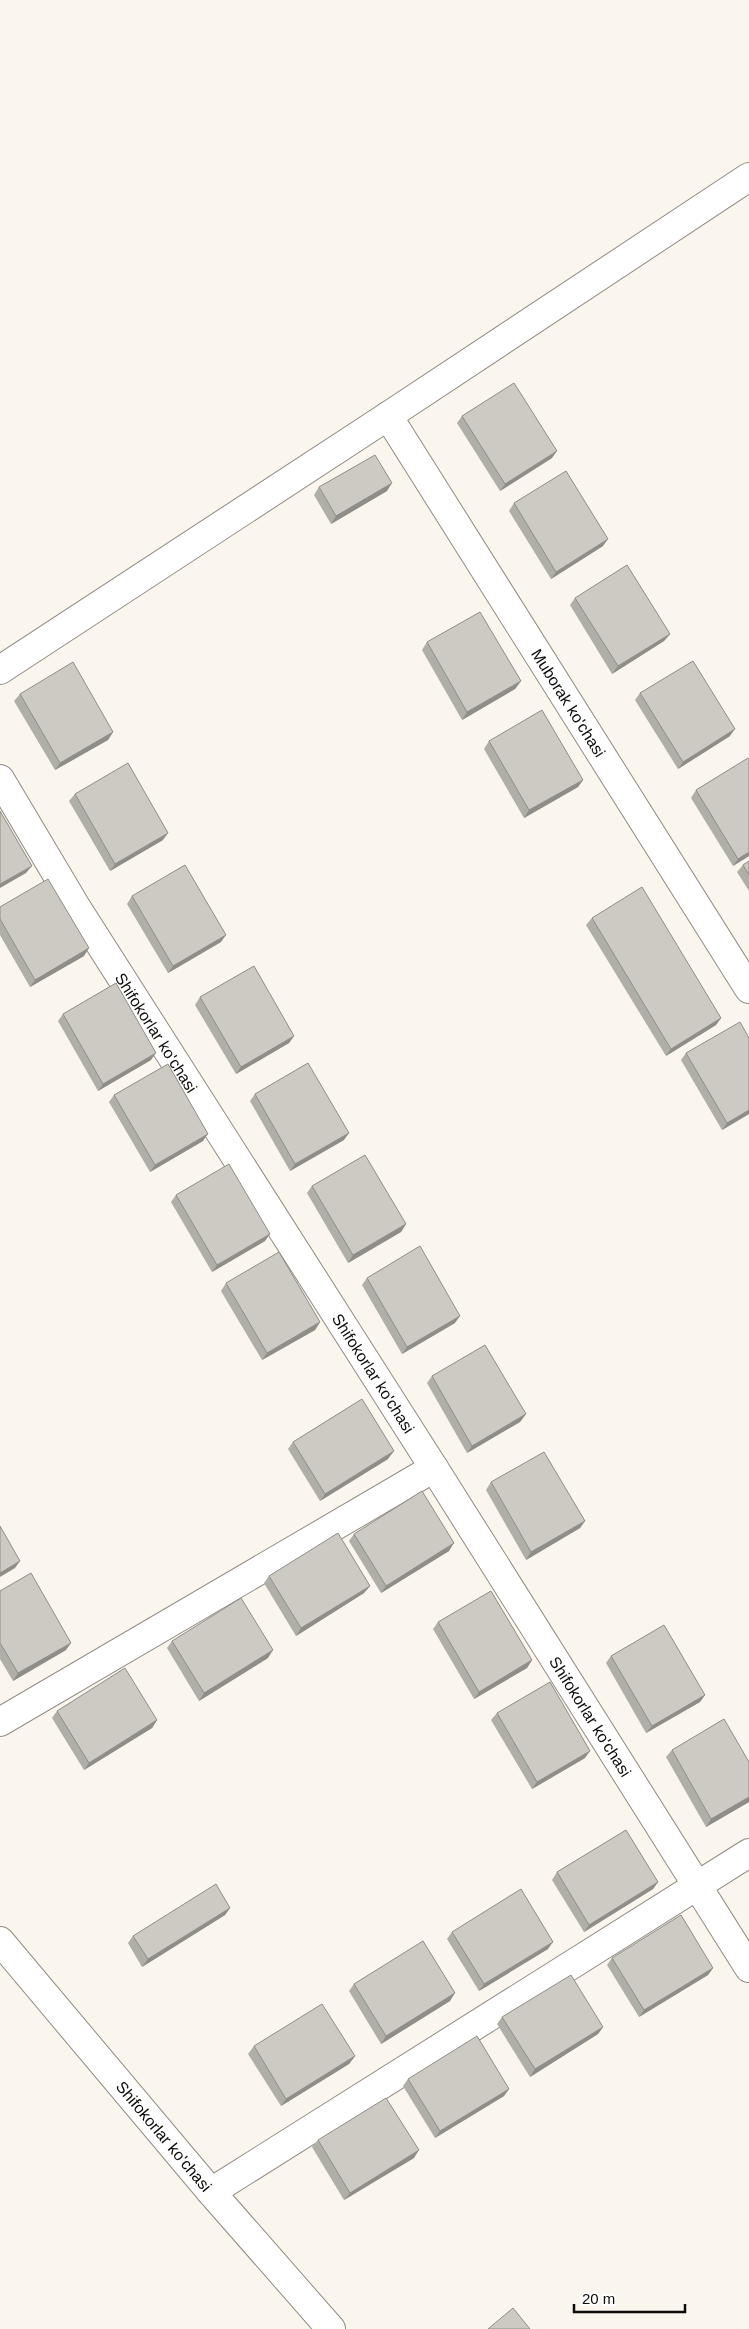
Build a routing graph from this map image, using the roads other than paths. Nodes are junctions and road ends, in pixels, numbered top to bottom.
1 (749, 177) edge
2 (388, 416) junction
3 (0, 670) edge
4 (0, 778) edge
5 (749, 989) edge
6 (434, 1468) junction
7 (0, 1722) edge
8 (749, 1854) edge
9 (697, 1884) junction
10 (0, 1941) edge
11 (749, 1968) edge
12 (211, 2192) junction
13 (331, 2329) edge

1 - 2 street
2 - 3 street
2 - 5 street, Muborak ko'chasi
4 - 6 street, Shifokorlar ko'chasi
6 - 7 street
6 - 9 street, Shifokorlar ko'chasi
8 - 9 street
9 - 11 street, Shifokorlar ko'chasi
9 - 12 street
10 - 12 street, Shifokorlar ko'chasi
12 - 13 street, Shifokorlar ko'chasi

